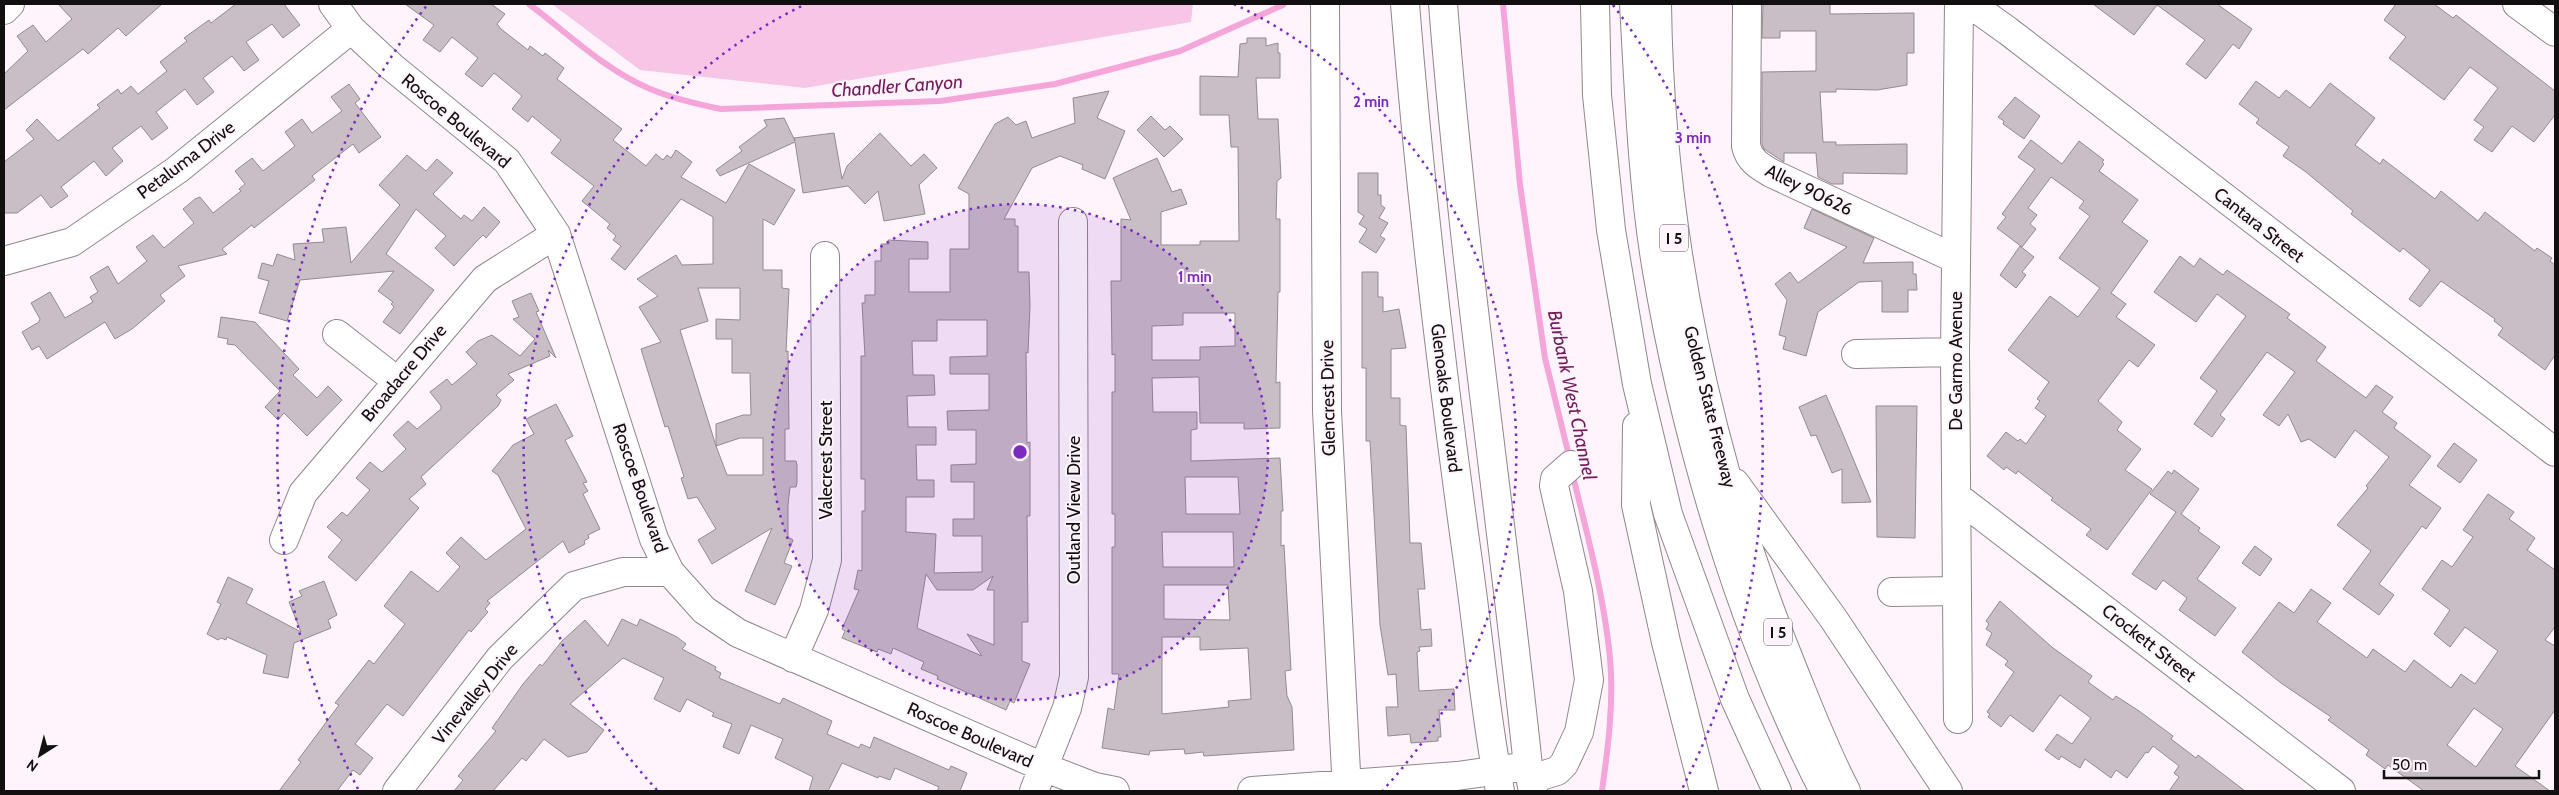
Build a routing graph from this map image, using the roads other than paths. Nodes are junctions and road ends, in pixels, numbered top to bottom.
1 (10, 4) edge
2 (333, 4) edge
3 (1325, 4) edge
4 (1405, 4) edge
5 (1443, 4) edge
6 (1595, 4) edge
7 (1619, 4) edge
8 (1634, 4) edge
9 (1657, 4) edge
10 (1747, 4) edge
11 (2517, 4) edge
12 (1959, 5) edge
13 (4, 10) edge
14 (351, 29) junction
15 (2555, 32) edge
16 (1073, 222) dead end
17 (556, 234) junction
18 (825, 256) dead end
19 (1956, 259) junction
20 (4, 261) edge
21 (337, 334) dead end
22 (1955, 352) junction
23 (1856, 354) dead end
24 (397, 381) junction
25 (1637, 384) junction
26 (2555, 452) edge
27 (1571, 465) dead end
28 (1724, 468) junction
29 (1956, 496) junction
30 (284, 540) dead end
31 (670, 572) junction
32 (1957, 591) junction
33 (1892, 592) dead end
34 (793, 658) junction
35 (1958, 719) dead end
36 (1038, 779) edge
37 (1531, 779) edge
38 (1498, 781) edge
39 (1347, 787) edge
40 (397, 791) edge
41 (1115, 791) edge
42 (1252, 791) edge
43 (1704, 791) edge
44 (1777, 791) edge
45 (1806, 791) edge
46 (1824, 791) edge
47 (1846, 791) edge
48 (1948, 791) edge
49 (2341, 791) edge

1 - 13 main road
2 - 14 main road, Roscoe Boulevard
3 - 39 main road, Glencrest Drive
4 - 38 main road, Glenoaks Boulevard
5 - 37 main road, Glenoaks Boulevard
6 - 25 main road
7 - 45 main road
8 - 46 main road
9 - 28 main road, Golden State Freeway / I 5
10 - 19 main road, Alley 90626
11 - 15 main road
12 - 19 main road, De Garmo Avenue
12 - 26 main road, Cantara Street
14 - 17 main road, Roscoe Boulevard
14 - 20 main road, Petaluma Drive
16 - 36 main road, Outland View Drive
17 - 24 main road, Broadacre Drive
17 - 31 main road, Roscoe Boulevard
18 - 34 main road, Valecrest Street
19 - 22 main road, De Garmo Avenue
21 - 24 main road
22 - 23 main road
22 - 29 main road, De Garmo Avenue
24 - 30 main road, Broadacre Drive
25 - 43 main road
25 - 44 main road
27 - 37 main road
28 - 47 main road, Golden State Freeway / I 5
28 - 48 main road
29 - 32 main road, De Garmo Avenue
29 - 49 main road, Crockett Street
31 - 34 main road, Roscoe Boulevard
31 - 40 main road, Vinevalley Drive
32 - 33 main road
32 - 35 main road, De Garmo Avenue
34 - 36 main road, Roscoe Boulevard
36 - 41 main road, Roscoe Boulevard
37 - 38 main road
38 - 39 main road
39 - 42 main road

